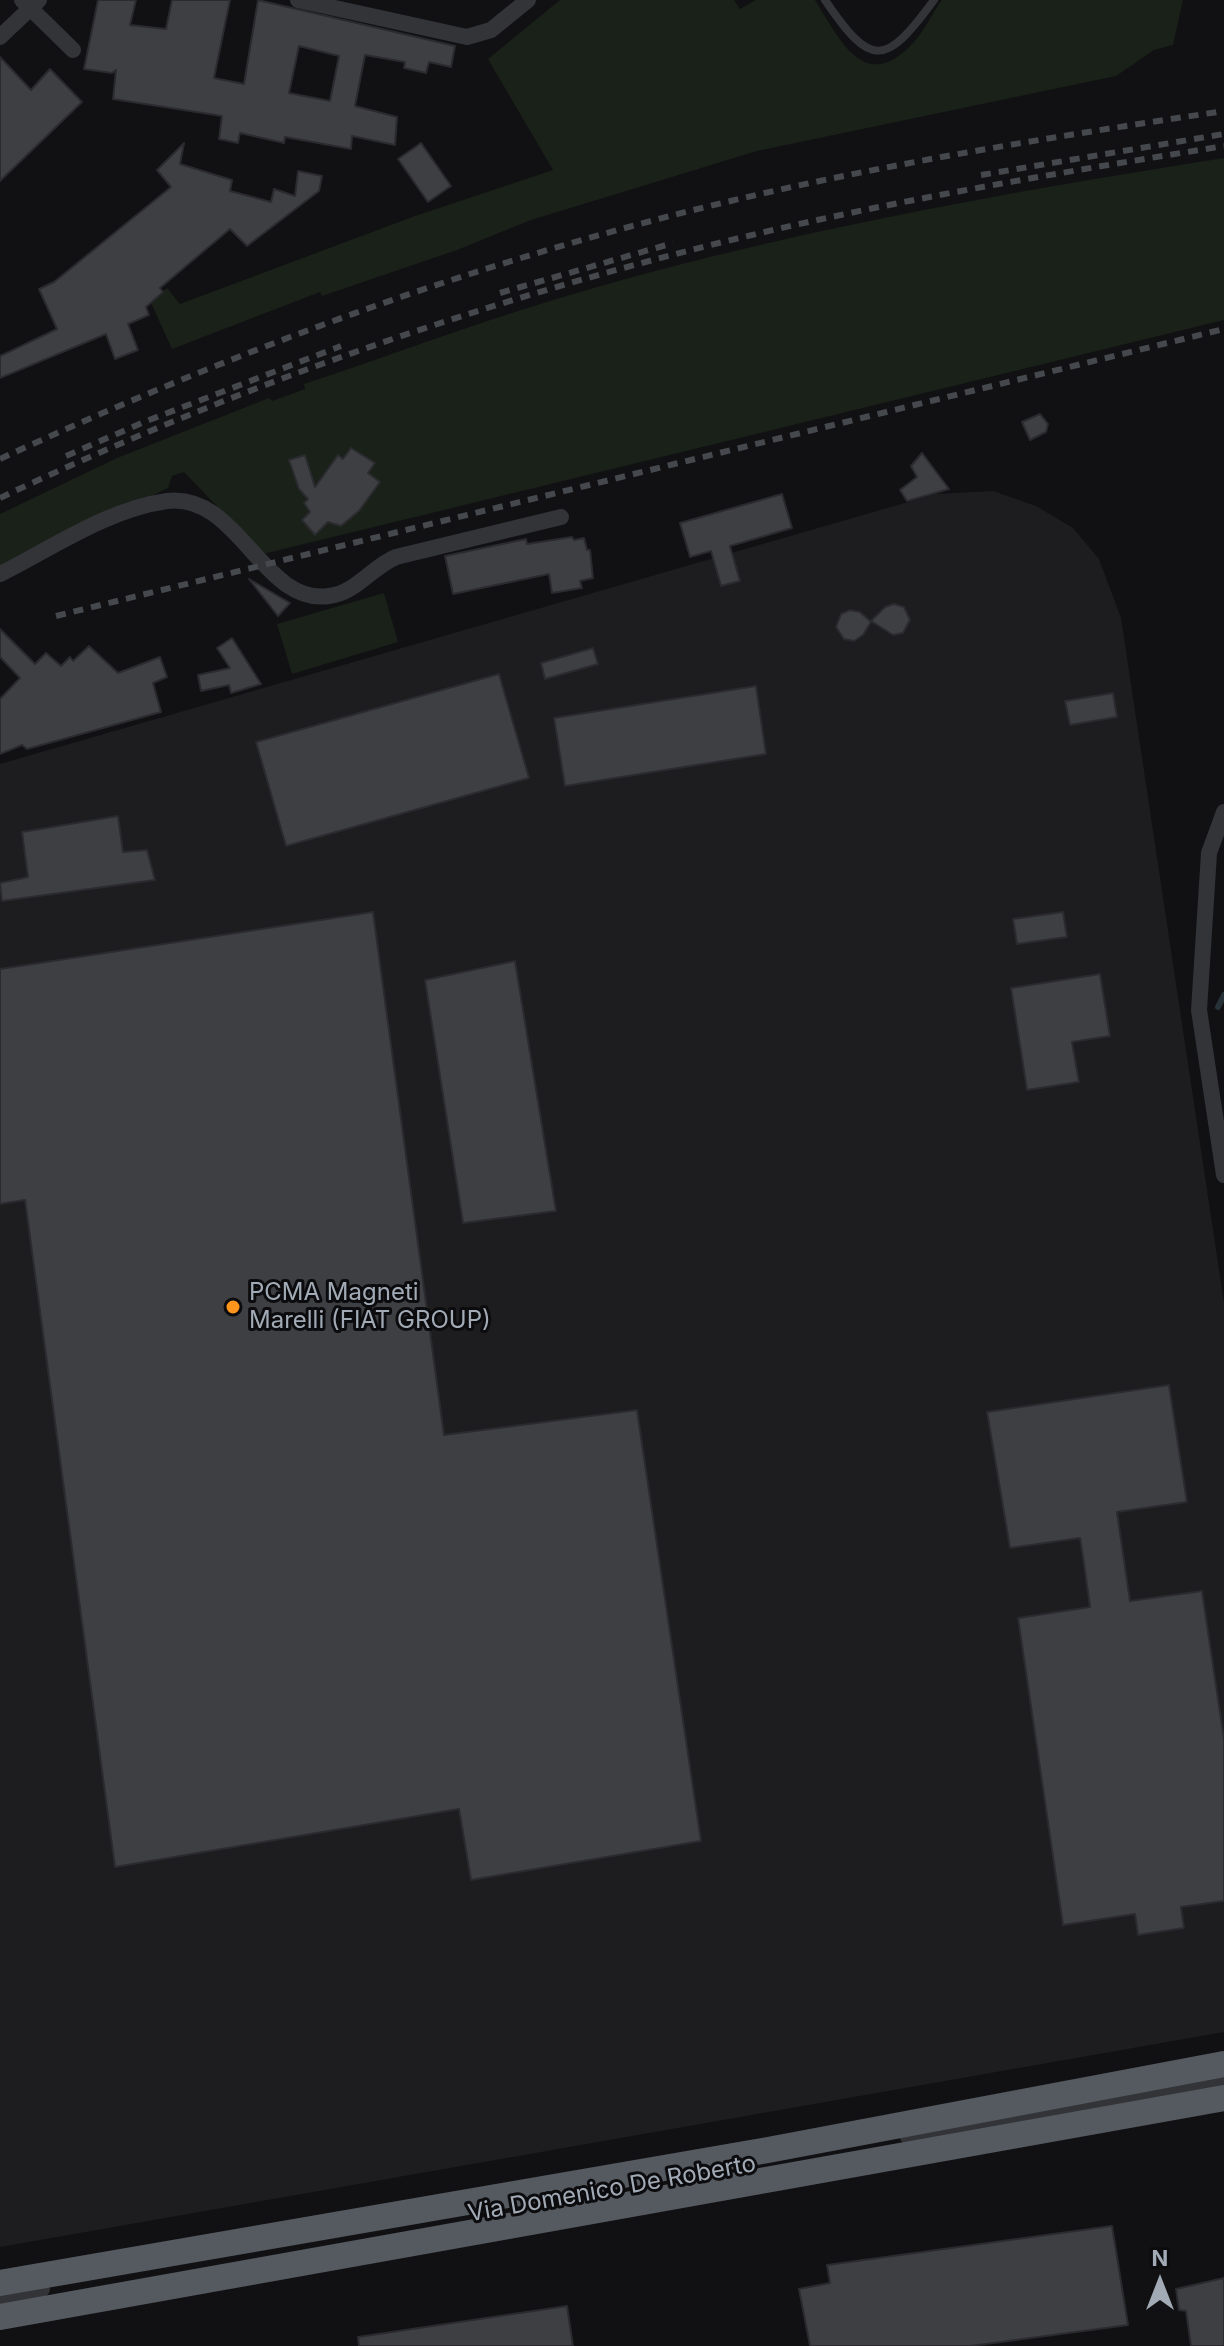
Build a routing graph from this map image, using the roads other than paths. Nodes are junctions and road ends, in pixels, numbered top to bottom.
1 (298, 0) edge
2 (528, 0) edge
3 (825, 0) edge
4 (934, 0) edge
5 (31, 3) edge
6 (0, 37) edge
7 (73, 50) dead end
8 (561, 517) dead end
9 (0, 574) edge
10 (1224, 812) edge
11 (1224, 1175) edge
12 (1224, 2064) edge
13 (1224, 2081) edge
14 (1224, 2098) edge
15 (0, 2283) edge
16 (0, 2296) edge
17 (0, 2317) edge

1 - 2 street
3 - 4 lane
5 - 6 street
5 - 7 street
8 - 9 street
10 - 11 street
12 - 15 highway
13 - 16 street, Via Domenico De Roberto
14 - 17 highway

